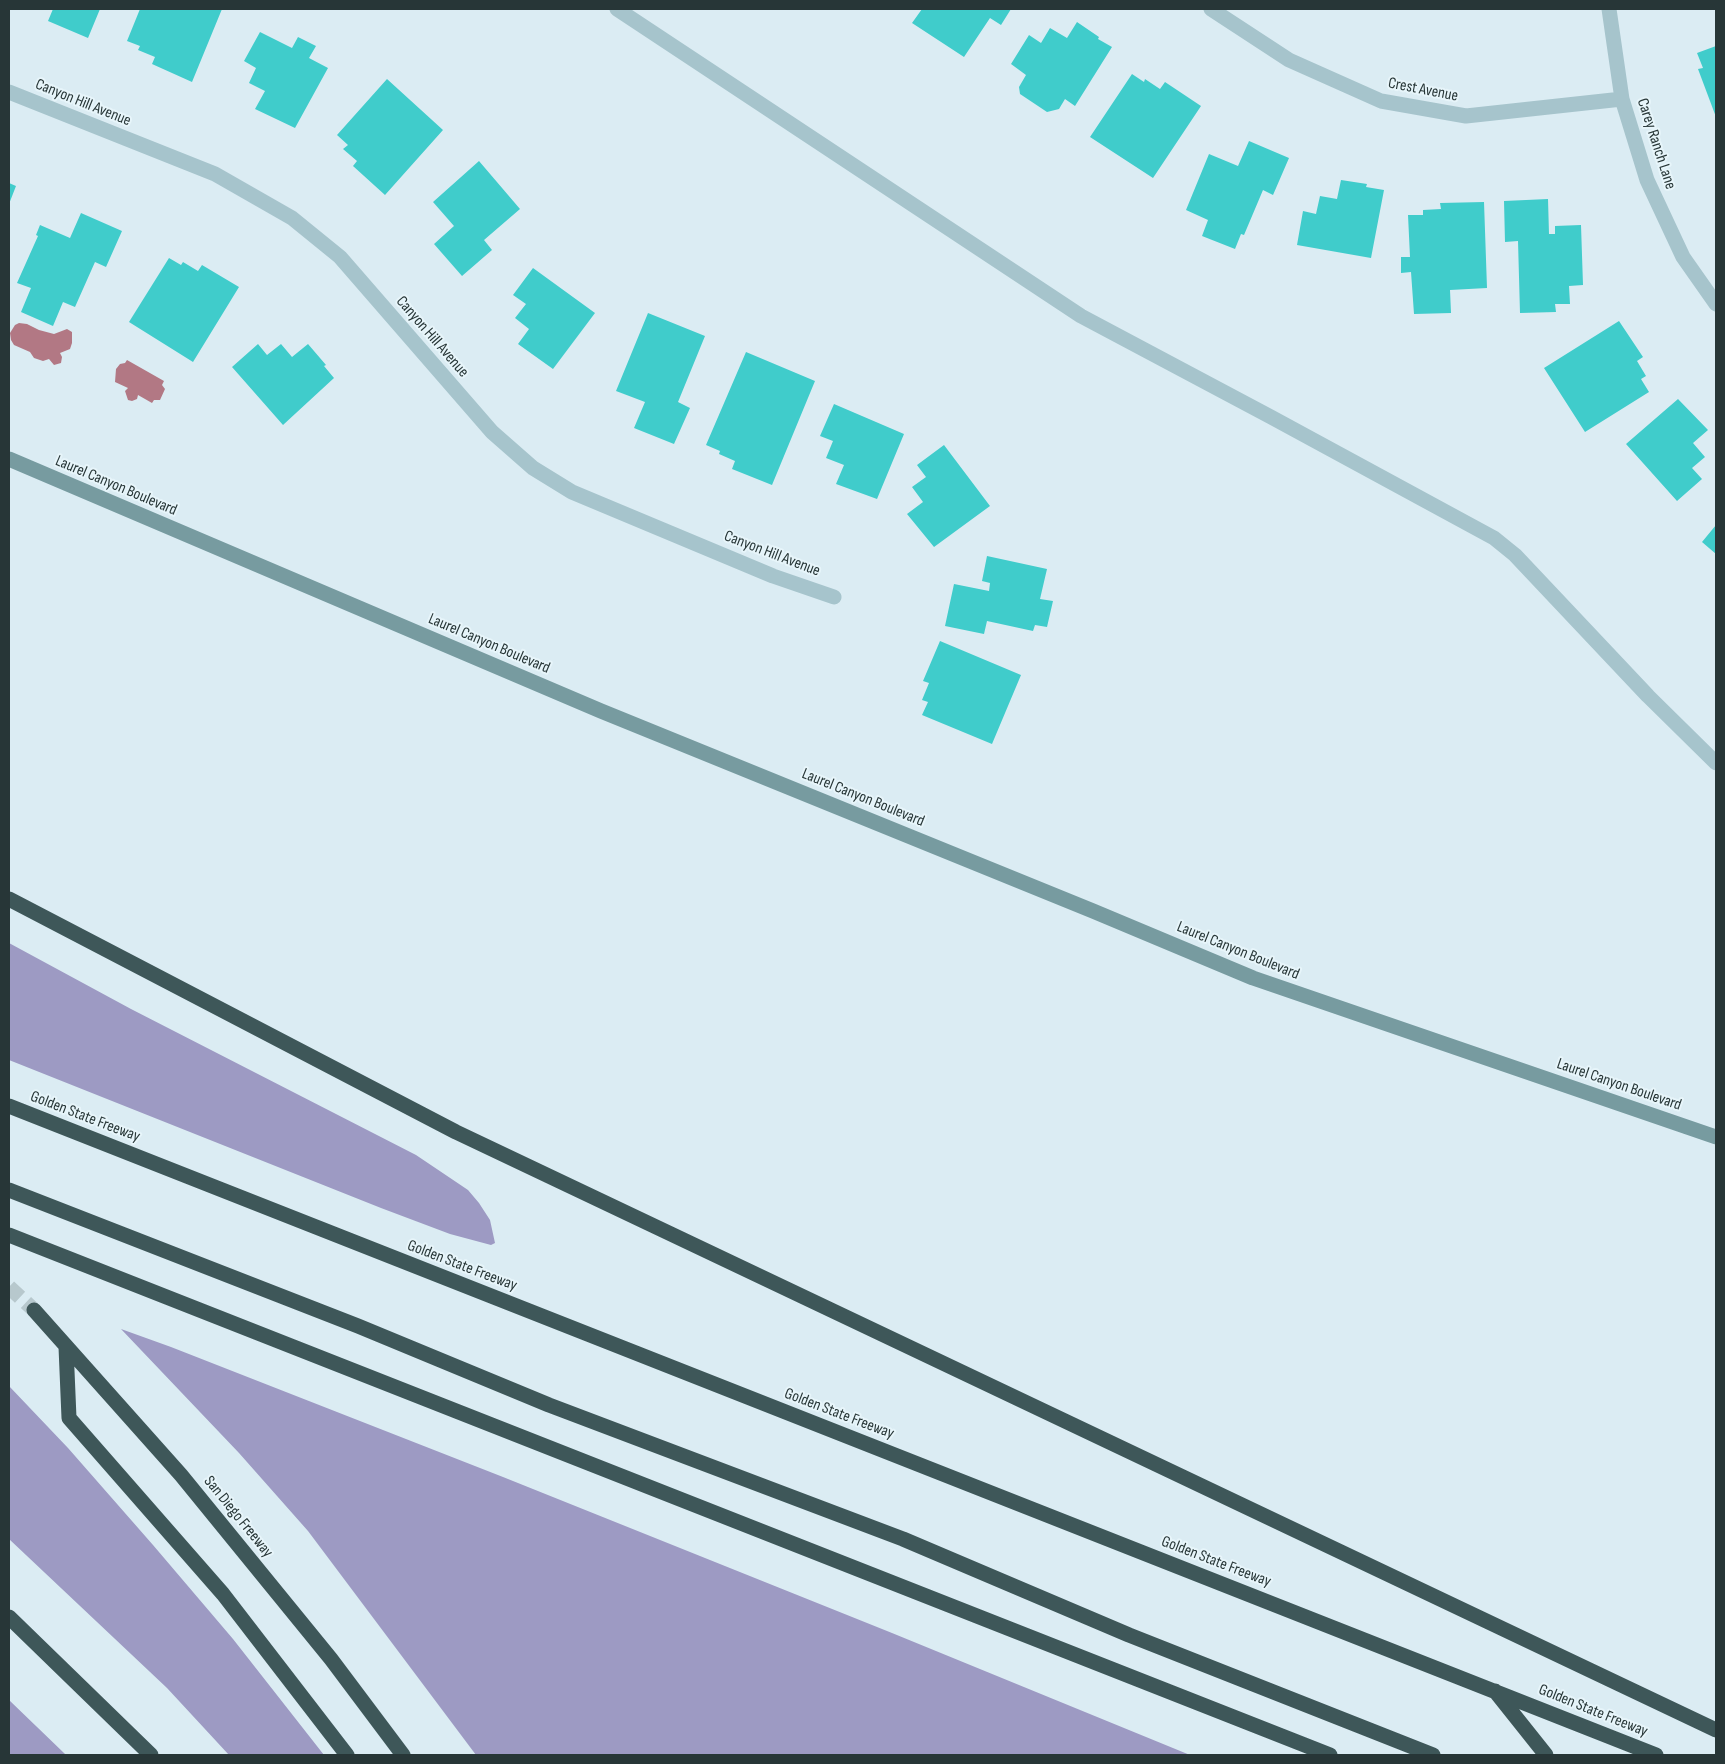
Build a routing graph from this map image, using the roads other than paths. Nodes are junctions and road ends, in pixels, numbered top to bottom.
1 (617, 9) edge
2 (1211, 9) edge
3 (1609, 9) edge
4 (9, 92) edge
5 (1622, 99) junction
6 (1716, 304) edge
7 (9, 459) edge
8 (834, 597) dead end
9 (1716, 762) edge
10 (9, 899) edge
11 (9, 1106) edge
12 (1716, 1137) edge
13 (9, 1190) edge
14 (9, 1235) edge
15 (34, 1310) tunnel mouth
16 (66, 1347) junction
17 (9, 1617) edge
18 (1494, 1690) junction
19 (1716, 1730) edge
20 (151, 1755) edge
21 (347, 1755) edge
22 (403, 1755) edge
23 (1330, 1755) edge
24 (1432, 1755) edge
25 (1546, 1755) edge
26 (1656, 1755) edge

1 - 9 street
2 - 5 street, Crest Avenue
3 - 5 street, Carey Ranch Lane
4 - 8 street, Canyon Hill Avenue
5 - 6 street, Carey Ranch Lane
7 - 12 street, Laurel Canyon Boulevard
10 - 19 highway
11 - 18 highway, Golden State Freeway
13 - 24 highway
14 - 23 highway
15 - 16 highway, San Diego Freeway
16 - 21 highway
16 - 22 highway, San Diego Freeway
17 - 20 highway
18 - 25 highway
18 - 26 highway, Golden State Freeway

